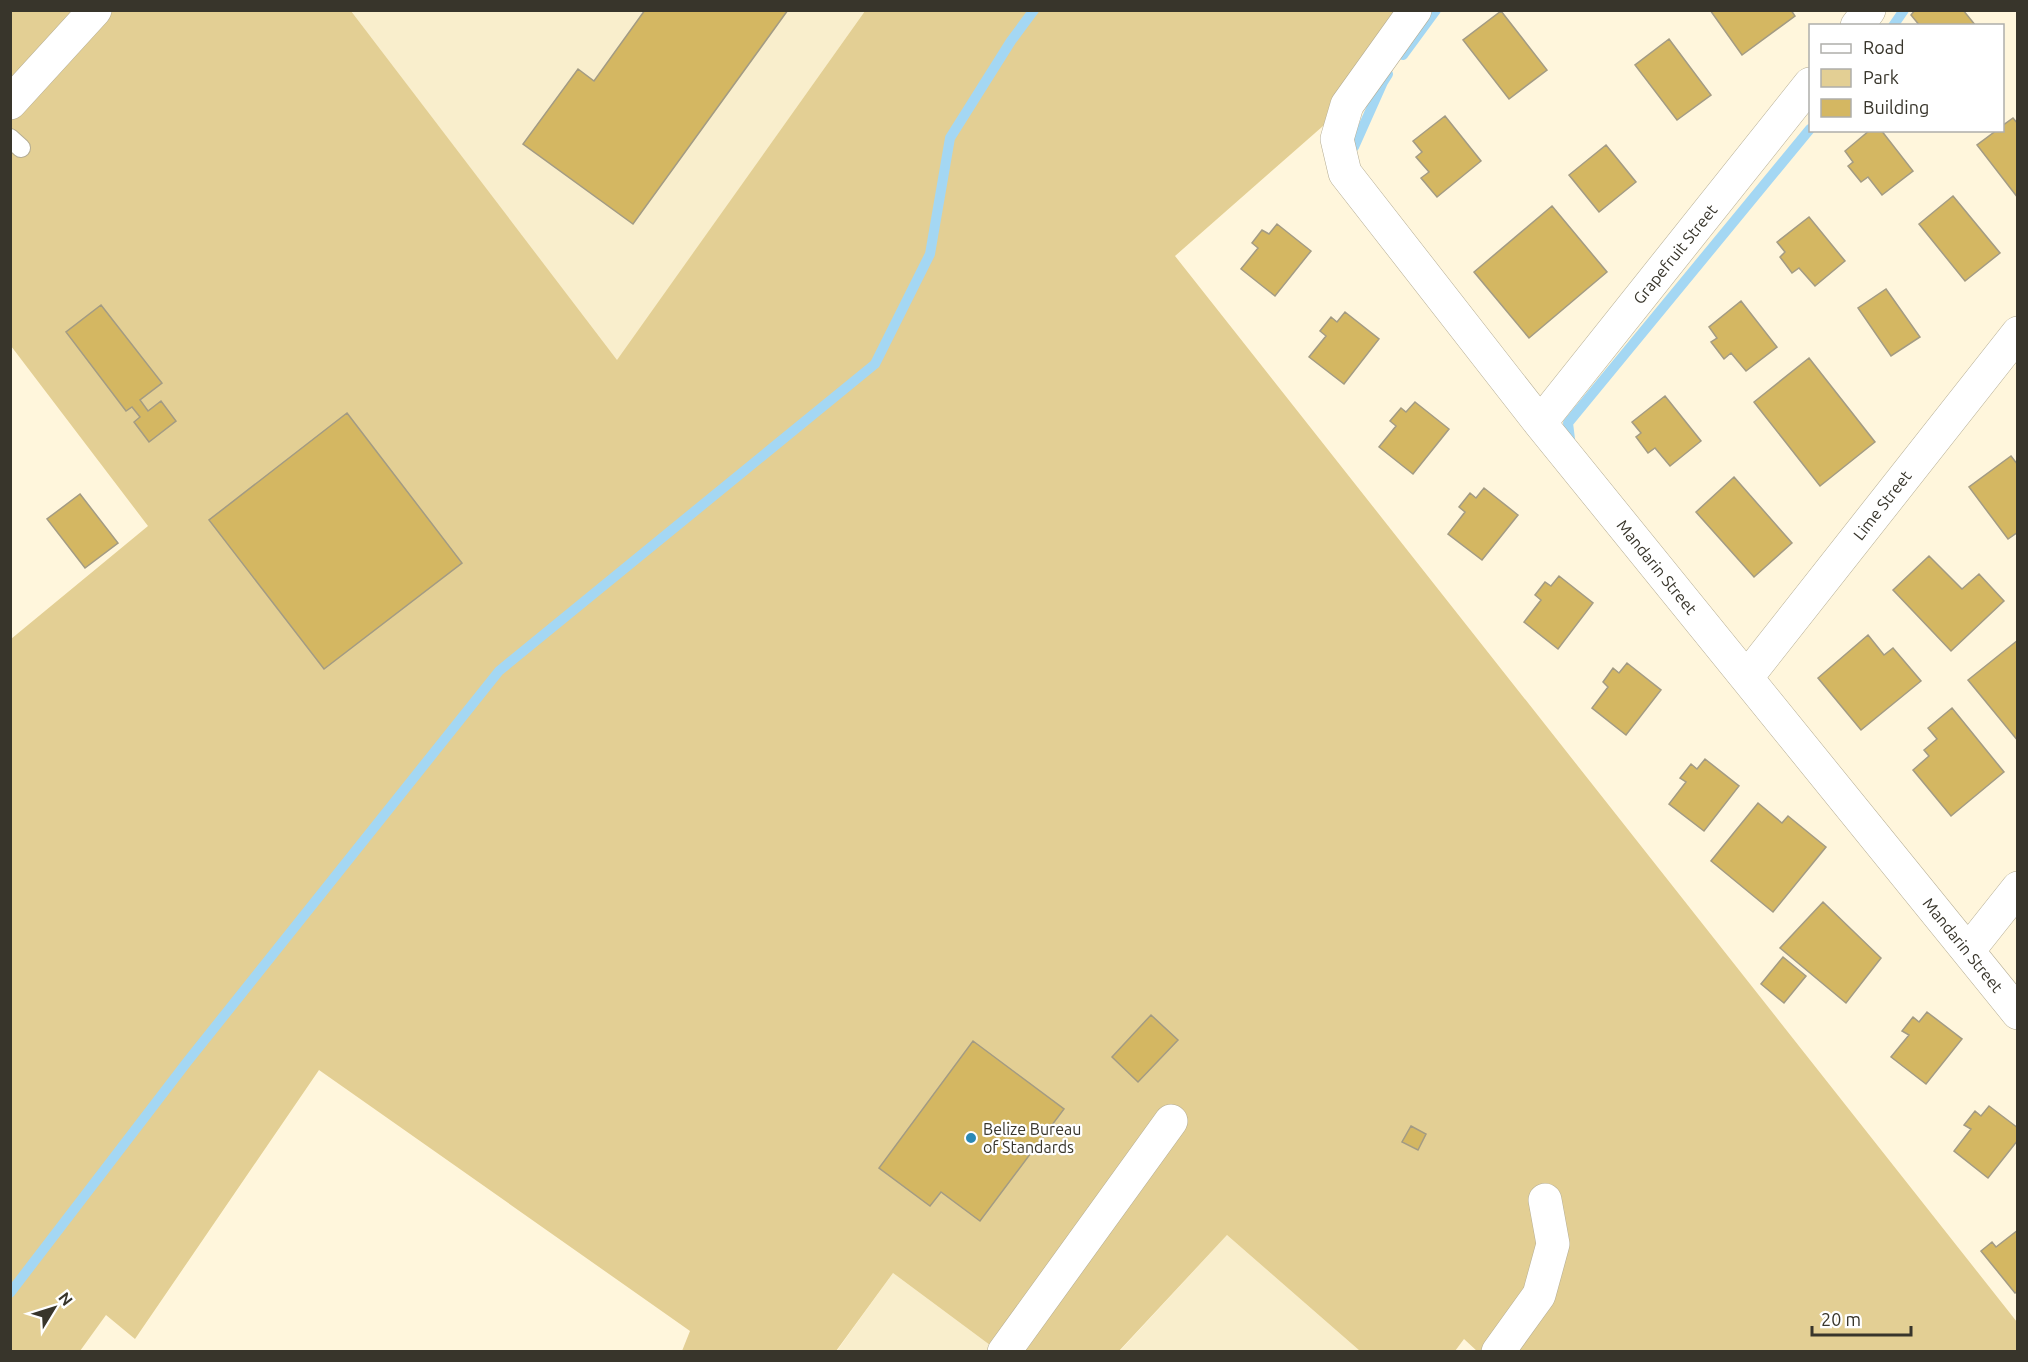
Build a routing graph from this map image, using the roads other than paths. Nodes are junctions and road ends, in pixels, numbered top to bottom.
1 (95, 10) edge
2 (1415, 10) edge
3 (1869, 10) edge
4 (1858, 24) edge
5 (1809, 85) edge
6 (10, 103) edge
7 (2018, 333) edge
8 (1540, 423) junction
9 (1747, 677) junction
10 (2018, 888) edge
11 (1968, 951) junction
12 (2018, 1013) edge
13 (1171, 1122) dead end
14 (1545, 1200) dead end
15 (1004, 1352) edge
16 (1498, 1352) edge

1 - 6 street
2 - 8 street, Mandarin Street
3 - 4 street
5 - 8 street, Grapefruit Street
7 - 9 street, Lime Street
8 - 9 street, Mandarin Street
9 - 11 street, Mandarin Street
10 - 11 street
11 - 12 street, Mandarin Street
13 - 15 street
14 - 16 street

